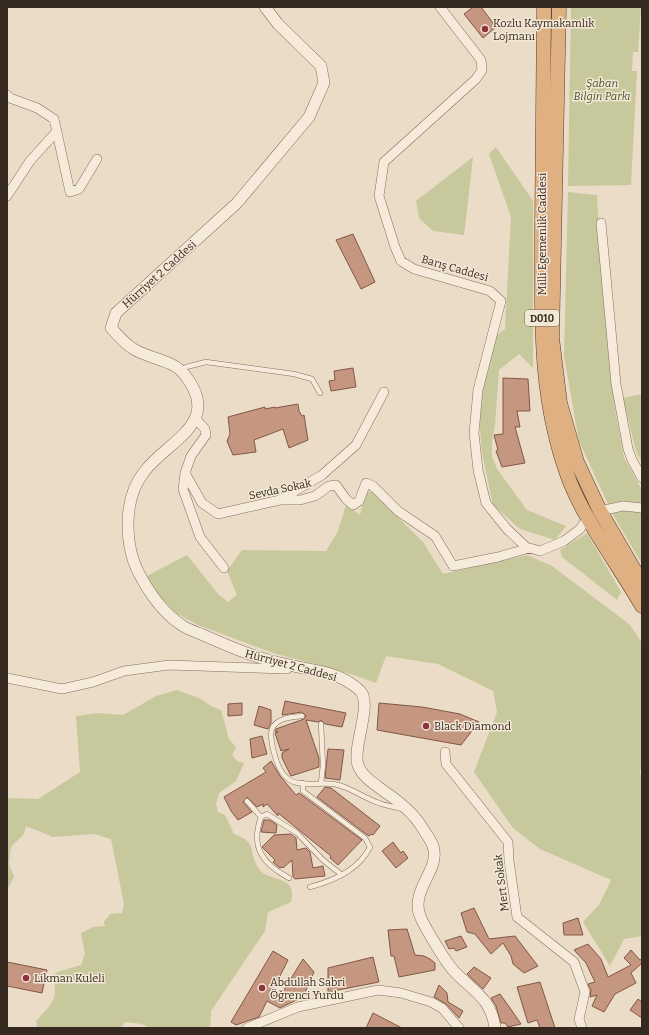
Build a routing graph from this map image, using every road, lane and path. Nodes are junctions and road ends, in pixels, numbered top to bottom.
1 (265, 7) edge
2 (440, 7) edge
3 (544, 7) edge
4 (559, 7) edge
5 (7, 95) edge
6 (57, 131) junction
7 (97, 159) dead end
8 (7, 196) edge
9 (601, 223) dead end
10 (181, 371) junction
11 (384, 392) dead end
12 (320, 393) dead end
13 (195, 418) junction
14 (185, 473) junction
15 (642, 478) edge
16 (280, 500) junction
17 (642, 508) edge
18 (600, 511) junction
19 (587, 519) junction
20 (529, 548) junction
21 (224, 568) dead end
22 (642, 583) edge
23 (642, 606) edge
24 (307, 670) junction
25 (7, 678) edge
26 (302, 716) dead end
27 (321, 724) dead end
28 (445, 752) dead end
29 (303, 783) junction
30 (321, 783) junction
31 (247, 801) dead end
32 (410, 811) junction
33 (261, 817) junction
34 (342, 875) junction
35 (289, 878) dead end
36 (310, 887) dead end
37 (247, 1028) edge
38 (459, 1028) edge
39 (495, 1028) edge
40 (582, 1028) edge

1 - 10 street, Hürriyet 2 Caddesi
2 - 20 street, Barış Caddesi
3 - 19 highway, Milli Egemenlik Caddesi / D010
4 - 18 highway, Milli Egemenlik Caddesi / D010
5 - 6 street
6 - 7 street
6 - 8 street
9 - 15 street
10 - 12 lane
10 - 13 street, Hürriyet 2 Caddesi
11 - 16 street
13 - 14 street
13 - 24 street, Hürriyet 2 Caddesi
14 - 16 street, Sevda Sokak
14 - 21 street
16 - 20 street, Sevda Sokak
17 - 18 street
18 - 22 highway, Milli Egemenlik Caddesi / D010
19 - 20 street
19 - 23 highway, Milli Egemenlik Caddesi / D010
24 - 25 street
24 - 32 street, Hürriyet 2 Caddesi
26 - 29 lane
27 - 30 lane
28 - 40 street, Mert Sokak
29 - 30 lane
29 - 34 lane
30 - 32 lane
31 - 33 lane
32 - 39 street, Hürriyet 2 Caddesi
33 - 34 lane
33 - 35 lane
34 - 36 lane
37 - 38 street

